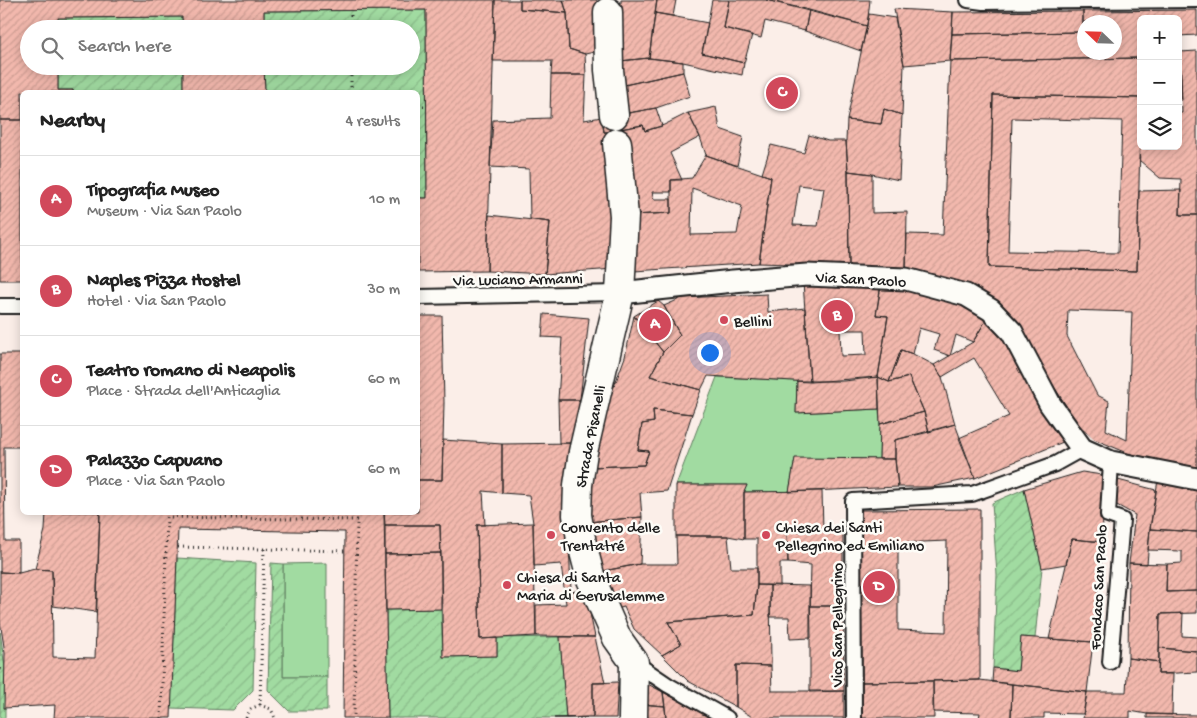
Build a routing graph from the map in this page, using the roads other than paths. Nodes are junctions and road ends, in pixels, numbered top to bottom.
1 (968, 0) edge
2 (1197, 0) edge
3 (608, 12) dead end
4 (614, 115) dead end
5 (617, 143) dead end
6 (620, 293) junction
7 (420, 298) edge
8 (0, 306) edge
9 (20, 306) edge
10 (1082, 449) junction
11 (1112, 462) junction
12 (1197, 479) edge
13 (634, 662) junction
14 (1110, 662) dead end
15 (633, 718) edge
16 (727, 718) edge
17 (854, 718) edge

1 - 2 lane
3 - 4 street
5 - 6 street, Strada Pisanelli
6 - 7 lane, Via Luciano Armanni
6 - 10 street, Via San Paolo
6 - 13 street, Strada Pisanelli
8 - 9 lane
10 - 11 street
10 - 17 lane, Vico San Pellegrino
11 - 12 street
11 - 14 lane, Fondaco San Paolo
13 - 15 street
13 - 16 lane

